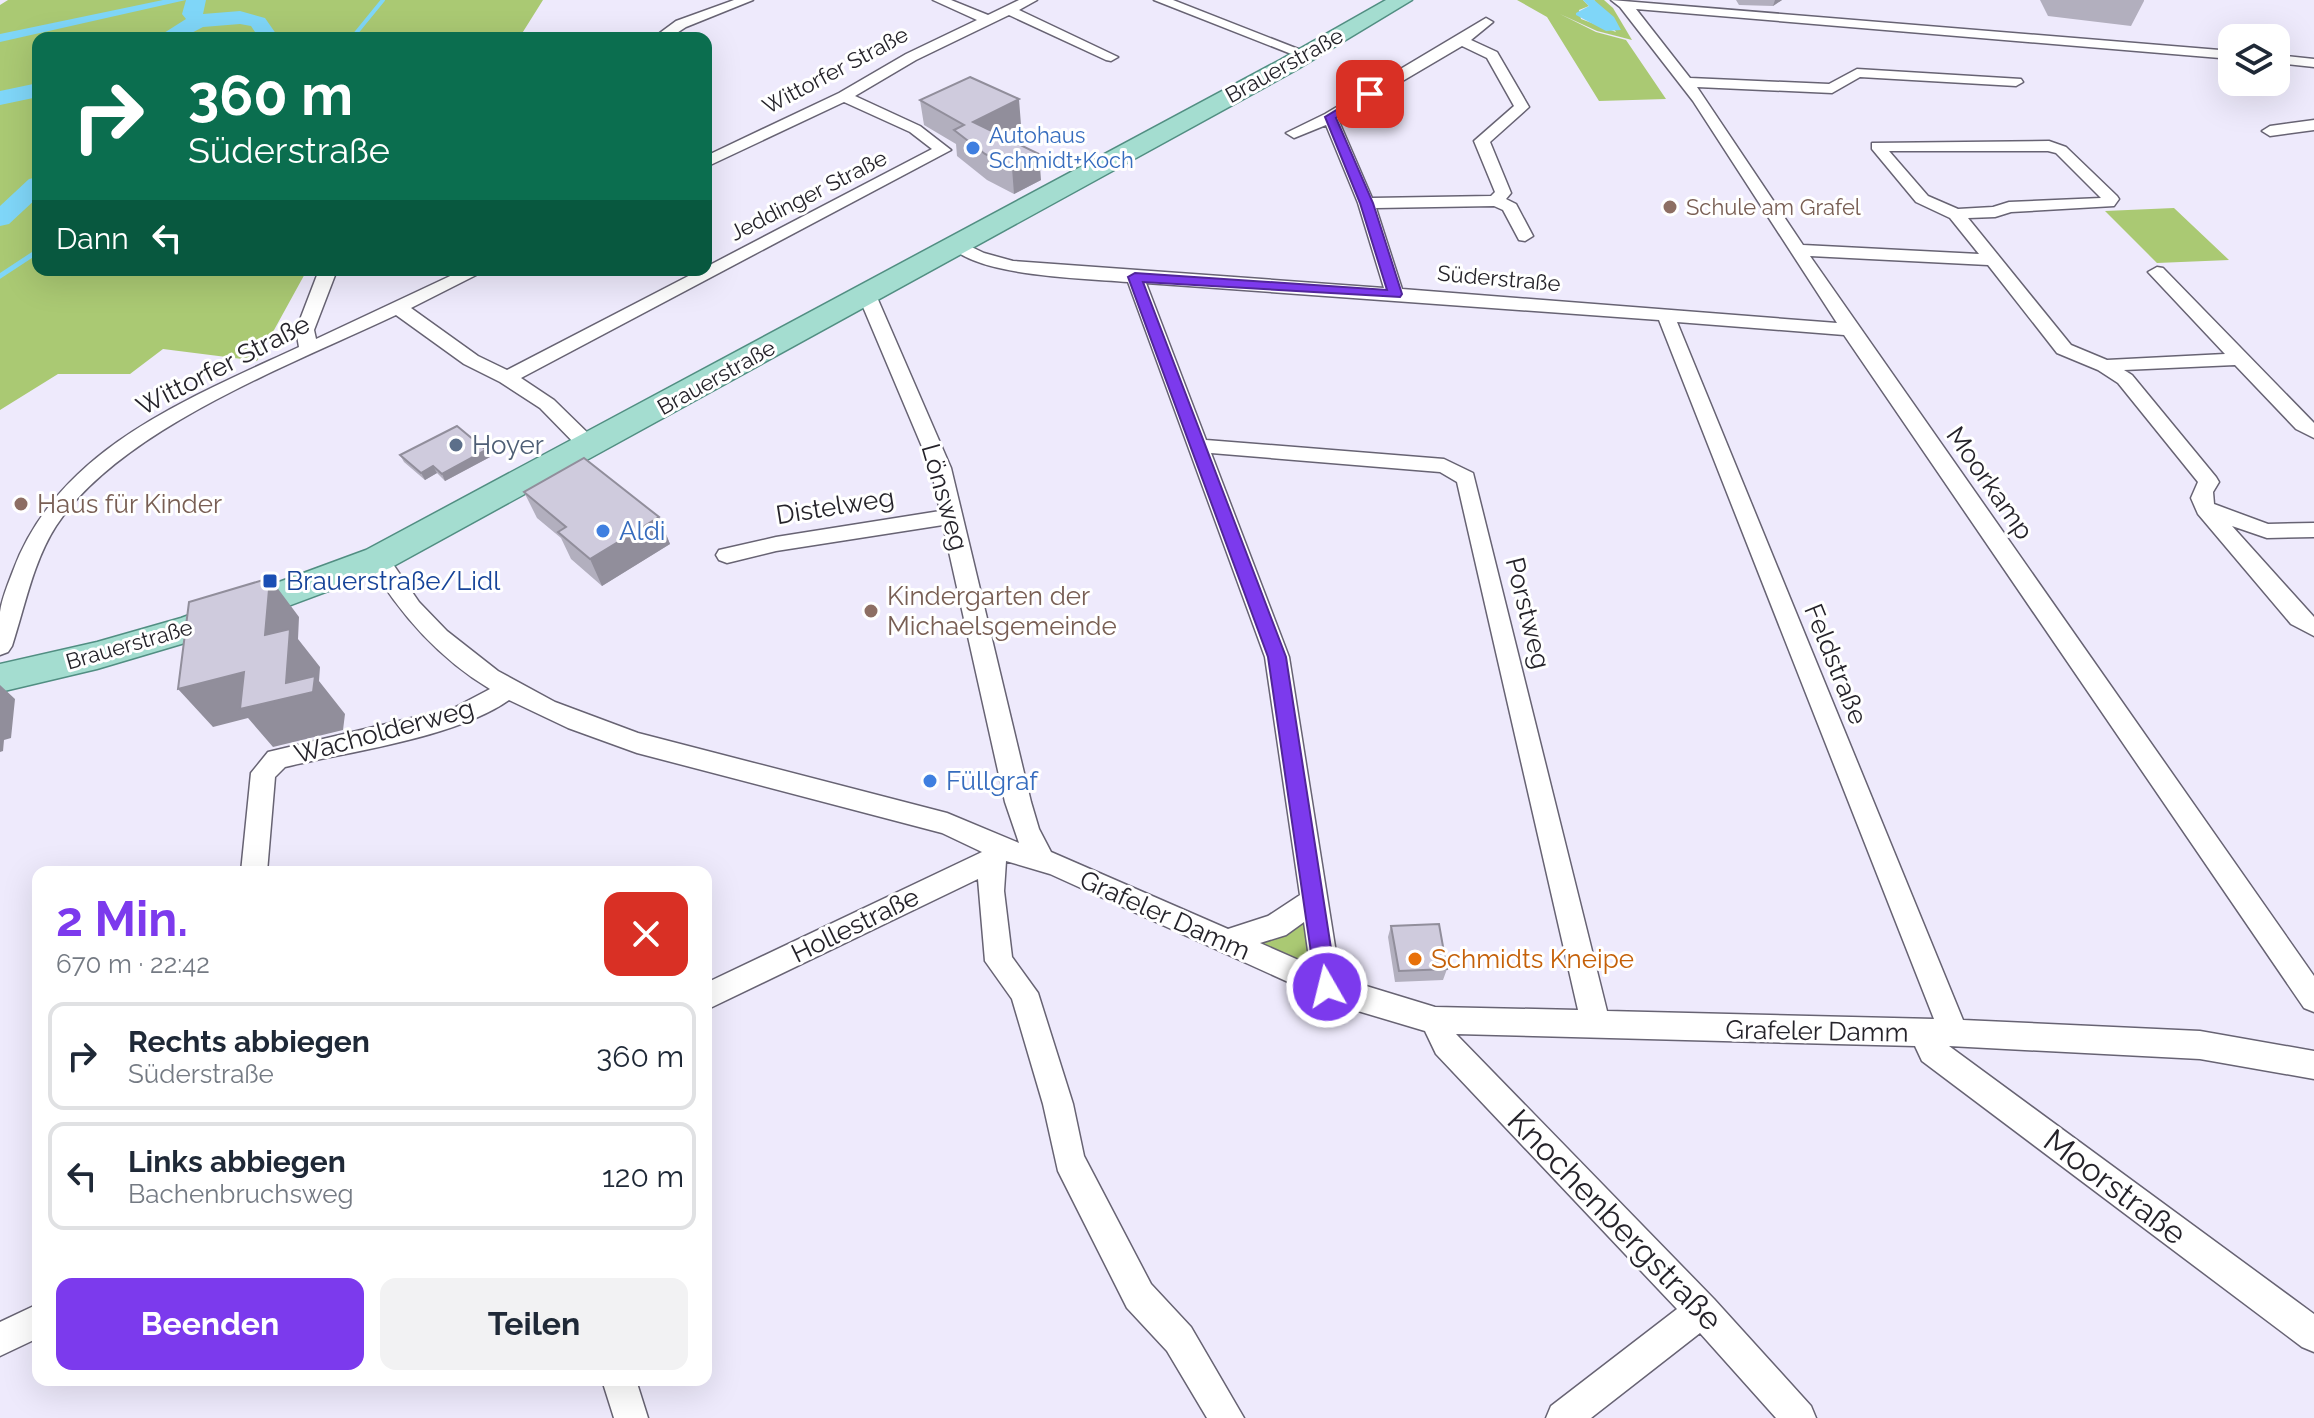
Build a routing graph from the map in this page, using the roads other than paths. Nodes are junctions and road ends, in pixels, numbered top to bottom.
1 (696, 0) edge
2 (746, 0) edge
3 (940, 0) edge
4 (1030, 0) edge
5 (1161, 0) edge
6 (1401, 0) edge
7 (1622, 2) edge
8 (1827, 5) dead end
9 (1008, 10) junction
10 (1807, 19) junction
11 (988, 20) junction
12 (1486, 22) dead end
13 (681, 24) junction
14 (669, 32) edge
15 (1461, 41) junction
16 (1304, 54) junction
17 (2218, 54) edge
18 (1111, 57) dead end
19 (2290, 60) edge
20 (2314, 63) edge
21 (1686, 82) junction
22 (2016, 82) dead end
23 (844, 96) junction
24 (1330, 117) junction
25 (2314, 125) edge
26 (2270, 131) dead end
27 (1294, 133) dead end
28 (712, 159) edge
29 (1496, 201) junction
30 (1366, 203) junction
31 (2093, 204) junction
32 (1956, 214) junction
33 (2107, 218) dead end
34 (1525, 236) dead end
35 (957, 245) junction
36 (1799, 250) junction
37 (1993, 260) junction
38 (712, 271) edge
39 (2157, 272) dead end
40 (326, 276) edge
41 (464, 276) edge
42 (702, 276) edge
43 (1135, 277) junction
44 (1395, 294) junction
45 (867, 295) junction
46 (397, 307) junction
47 (1666, 316) junction
48 (1850, 330) junction
49 (309, 350) junction
50 (2241, 359) junction
51 (2105, 366) junction
52 (507, 378) junction
53 (2314, 432) edge
54 (589, 446) junction
55 (1199, 446) junction
56 (2205, 509) junction
57 (953, 516) junction
58 (2314, 530) edge
59 (727, 555) dead end
60 (378, 559) junction
61 (2314, 628) edge
62 (0, 646) edge
63 (0, 678) edge
64 (509, 688) junction
65 (1018, 802) junction
66 (989, 849) junction
67 (1042, 861) junction
68 (255, 866) edge
69 (1314, 900) junction
70 (1225, 942) junction
71 (1327, 987) junction
72 (712, 994) edge
73 (2314, 999) edge
74 (1435, 1020) junction
75 (1596, 1025) junction
76 (1940, 1033) junction
77 (2314, 1065) edge
78 (1702, 1311) junction
79 (32, 1324) edge
80 (2314, 1335) edge
81 (0, 1339) edge
82 (621, 1386) edge
83 (631, 1418) edge
84 (1227, 1418) edge
85 (1563, 1418) edge
86 (1799, 1418) edge

1 - 13 street
2 - 13 street
3 - 11 street
4 - 9 street, Wittorfer Straße
5 - 16 street
6 - 16 main road, Brauerstraße
7 - 10 street
7 - 21 street, Moorkamp
8 - 10 street
9 - 11 street, Wittorfer Straße
9 - 18 street
10 - 17 street
11 - 23 street, Wittorfer Straße
12 - 15 street
13 - 14 street
15 - 24 street
15 - 29 street
16 - 35 main road, Brauerstraße
19 - 20 street
21 - 22 street
21 - 36 street, Moorkamp
23 - 28 street, Wittorfer Straße
23 - 38 street, Jeddinger Straße
24 - 27 street
24 - 30 street
25 - 26 street
29 - 30 street
29 - 34 street
30 - 44 street
31 - 32 street
31 - 32 street
31 - 33 street
32 - 37 street
35 - 43 street, Süderstraße
35 - 45 main road, Brauerstraße
36 - 37 street
36 - 48 street, Moorkamp
37 - 51 street
39 - 50 street
40 - 49 street
41 - 46 street, Wittorfer Straße
42 - 52 street, Jeddinger Straße
43 - 44 street, Süderstraße
43 - 55 street
44 - 47 street, Süderstraße
45 - 54 main road, Brauerstraße
45 - 57 street, Lönsweg
46 - 49 street, Wittorfer Straße
46 - 52 street
47 - 48 street, Süderstraße
47 - 76 street, Feldstraße
48 - 73 street, Moorkamp
49 - 62 street, Wittorfer Straße
50 - 51 street
50 - 53 street
51 - 56 street
52 - 54 street
54 - 60 main road, Brauerstraße
55 - 69 street
55 - 75 street, Porstweg
56 - 58 street
56 - 61 street
57 - 59 street, Distelweg
57 - 65 street, Lönsweg
60 - 63 main road, Brauerstraße
60 - 64 street, Grafeler Damm
64 - 66 street, Grafeler Damm
64 - 68 street, Wacholderweg
65 - 66 street
65 - 67 street, Lönsweg
66 - 67 street, Grafeler Damm
66 - 72 street, Hollestraße
66 - 84 street
67 - 70 street, Grafeler Damm
69 - 70 street
69 - 71 street
70 - 71 street, Grafeler Damm
71 - 74 street, Grafeler Damm
74 - 75 street, Grafeler Damm
74 - 78 street, Knochenbergstraße
75 - 76 street, Grafeler Damm
76 - 77 street, Grafeler Damm
76 - 80 street, Moorstraße
78 - 85 street
78 - 86 street, Knochenbergstraße
79 - 81 street
82 - 83 street

